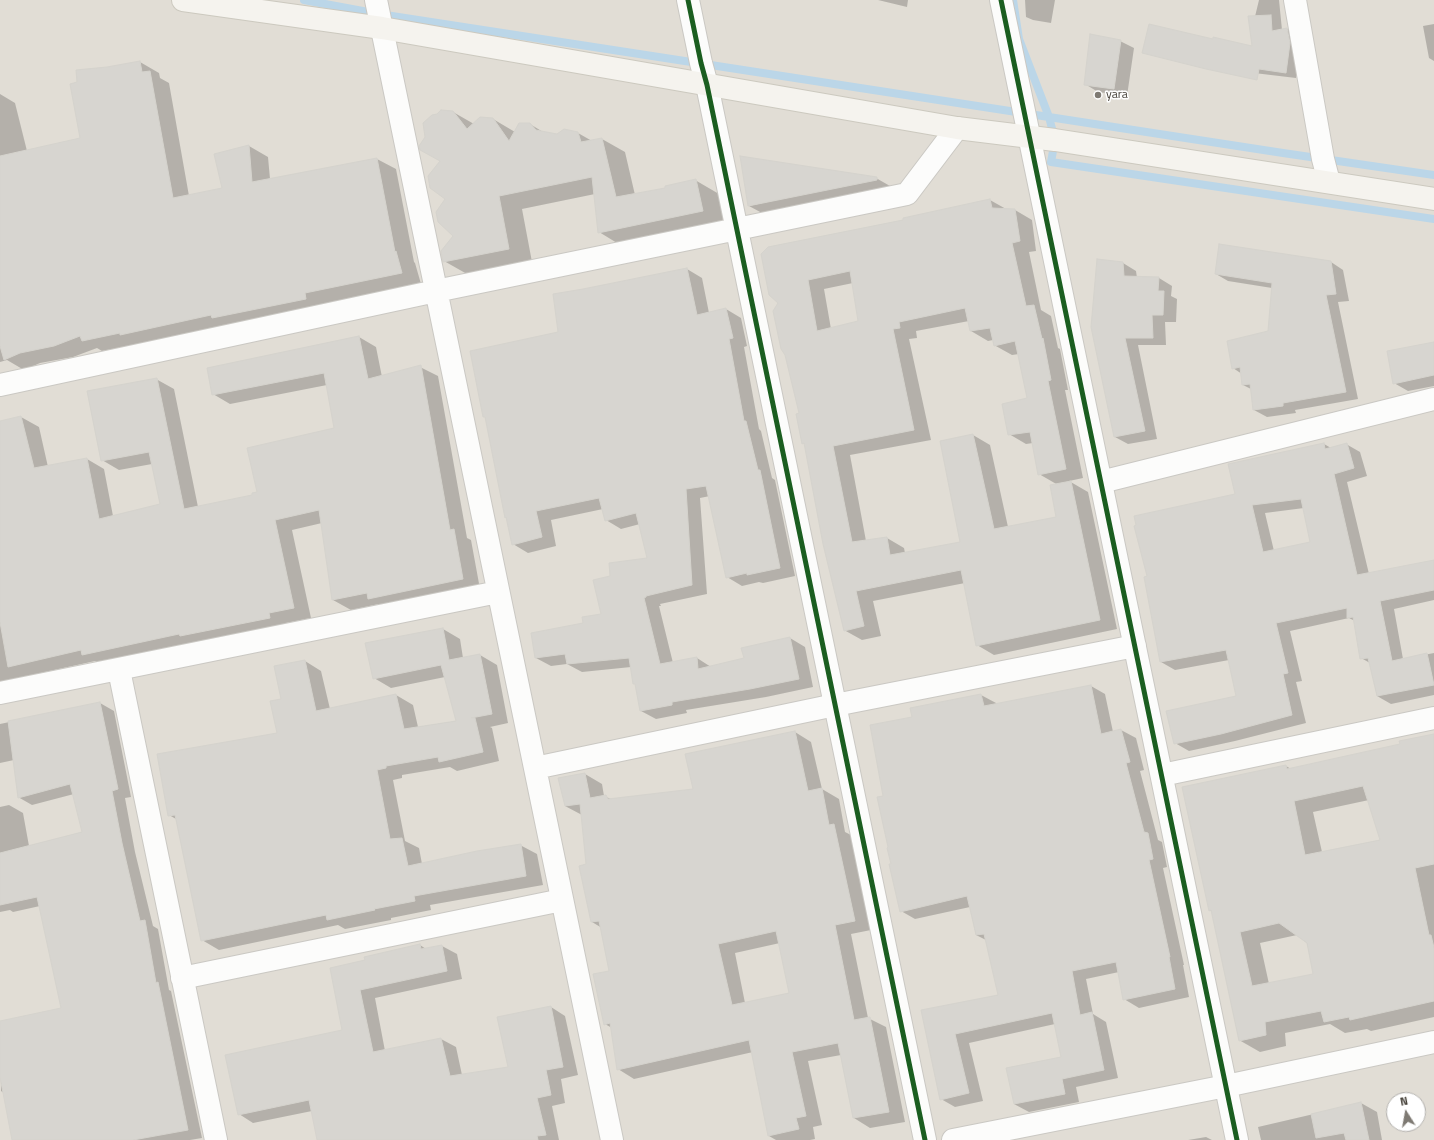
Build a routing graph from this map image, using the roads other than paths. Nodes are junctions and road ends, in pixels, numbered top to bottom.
1 (183, 0) edge
2 (376, 0) edge
3 (688, 0) edge
4 (1001, 0) edge
5 (1295, 0) edge
6 (382, 28) junction
7 (707, 85) junction
8 (957, 128) junction
9 (1029, 137) junction
10 (1329, 182) junction
11 (1434, 199) edge
12 (737, 229) junction
13 (436, 291) junction
14 (0, 385) edge
15 (1434, 399) edge
16 (1101, 482) junction
17 (498, 592) junction
18 (1135, 646) junction
19 (119, 670) junction
20 (0, 693) edge
21 (835, 706) junction
22 (1434, 718) edge
23 (535, 768) junction
24 (1162, 775) junction
25 (562, 900) junction
26 (182, 978) junction
27 (1434, 1042) edge
28 (1226, 1086) junction
29 (216, 1140) edge
30 (612, 1140) edge
31 (925, 1140) edge
32 (953, 1140) edge
33 (1237, 1140) edge

1 - 6 main road
2 - 6 street
3 - 7 street
4 - 9 street
5 - 10 street
6 - 7 main road
6 - 13 street
7 - 8 main road
7 - 12 street
8 - 9 main road
8 - 12 street
9 - 10 main road
9 - 16 street
10 - 11 main road
12 - 13 street
12 - 21 street
13 - 14 street
13 - 17 street
15 - 16 street
16 - 18 street
17 - 19 street
17 - 23 street
18 - 21 street
18 - 24 street
19 - 20 street
19 - 26 street
21 - 23 street
21 - 31 street
22 - 24 street
23 - 25 street
24 - 28 street
25 - 26 street
25 - 30 street
26 - 29 street
27 - 28 street
28 - 32 street
28 - 33 street

